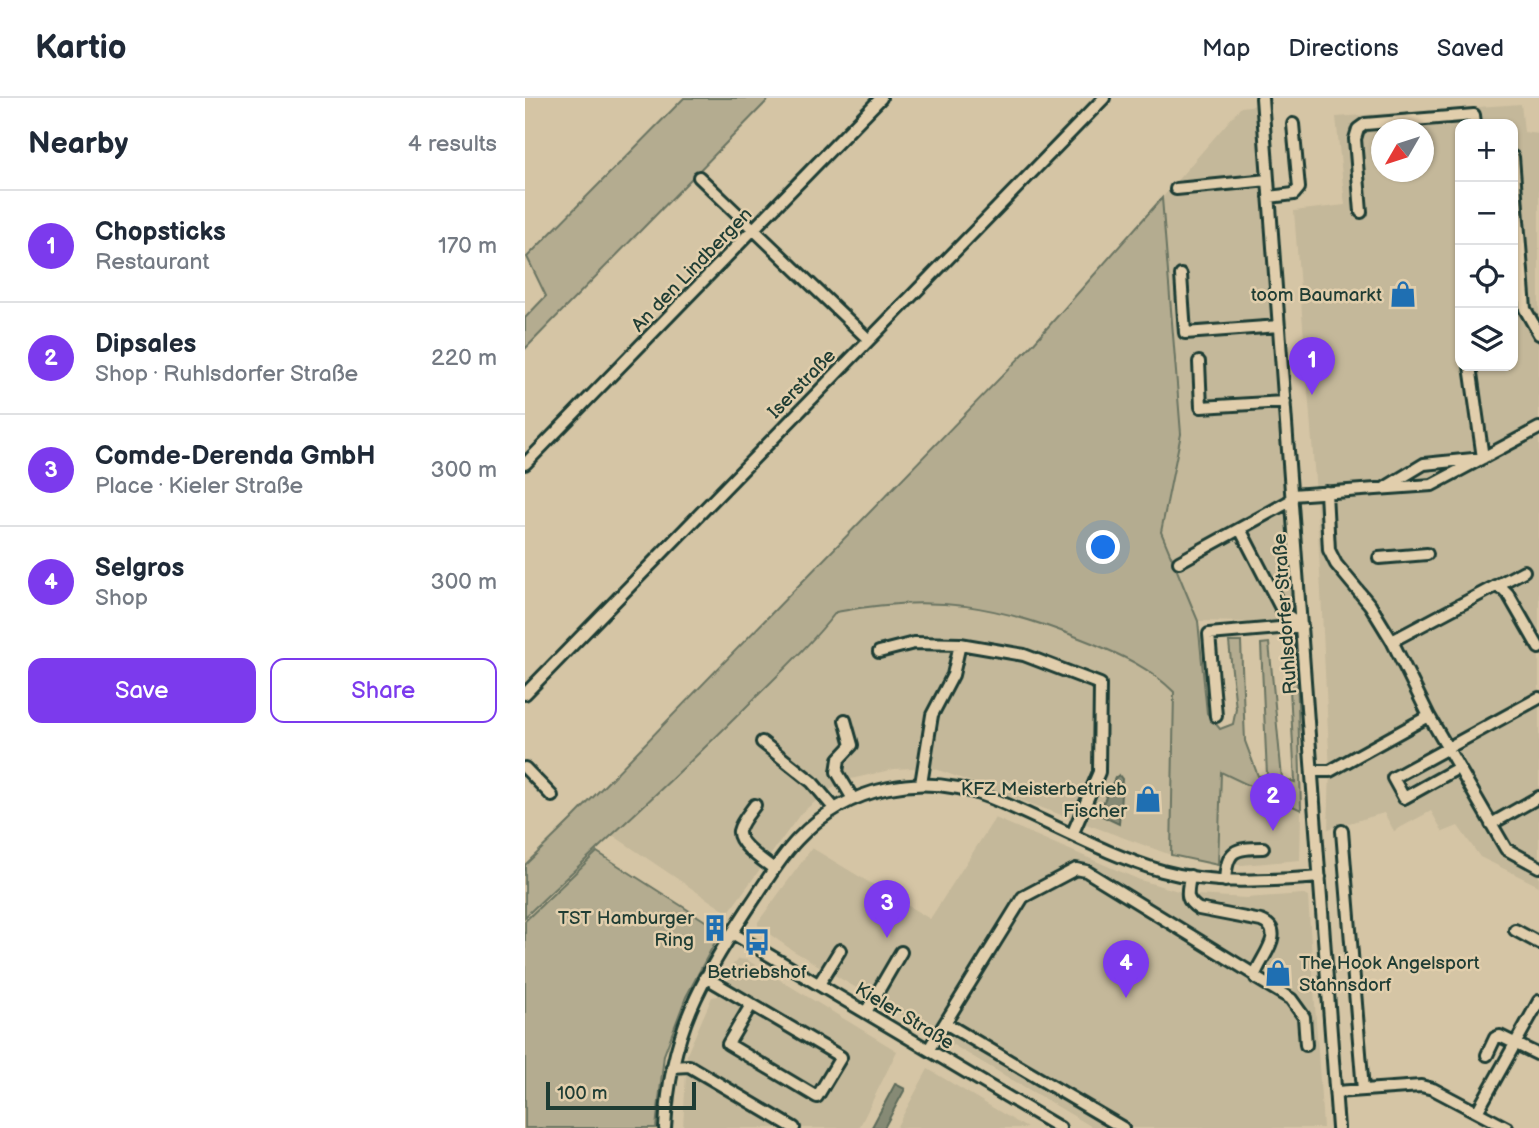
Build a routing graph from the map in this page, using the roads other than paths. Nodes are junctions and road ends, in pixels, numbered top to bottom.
1 (881, 98) edge
2 (1104, 98) edge
3 (1262, 98) edge
4 (1474, 119) edge
5 (1293, 124) dead end
6 (699, 177) dead end
7 (1268, 180) junction
8 (1514, 182) edge
9 (1176, 189) dead end
10 (1269, 197) junction
11 (1361, 212) dead end
12 (754, 229) junction
13 (1517, 245) edge
14 (1518, 257) edge
15 (1181, 275) dead end
16 (1525, 309) junction
17 (1518, 310) edge
18 (1279, 326) junction
19 (1539, 334) edge
20 (868, 339) junction
21 (1199, 362) dead end
22 (1471, 371) edge
23 (1285, 402) junction
24 (1539, 428) edge
25 (1483, 458) junction
26 (525, 464) edge
27 (1384, 488) junction
28 (1326, 492) junction
29 (1292, 498) junction
30 (1240, 530) junction
31 (1427, 555) dead end
32 (1379, 558) dead end
33 (1179, 562) dead end
34 (1524, 571) dead end
35 (1495, 586) junction
36 (1302, 626) junction
37 (1535, 631) edge
38 (1392, 641) junction
39 (960, 644) junction
40 (1539, 648) edge
41 (879, 652) dead end
42 (525, 694) edge
43 (1539, 698) edge
44 (1216, 716) dead end
45 (1429, 716) junction
46 (845, 720) dead end
47 (762, 742) dead end
48 (1447, 748) junction
49 (525, 768) edge
50 (1458, 768) junction
51 (1314, 771) junction
52 (921, 784) junction
53 (552, 796) dead end
54 (1539, 797) edge
55 (853, 799) junction
56 (755, 805) dead end
57 (834, 808) junction
58 (1491, 824) junction
59 (1342, 831) dead end
60 (1072, 835) junction
61 (1263, 848) dead end
62 (1539, 867) edge
63 (774, 869) junction
64 (1190, 876) junction
65 (1320, 877) junction
66 (1226, 881) junction
67 (1515, 930) dead end
68 (732, 933) junction
69 (1539, 943) edge
70 (840, 950) dead end
71 (901, 952) dead end
72 (1255, 975) junction
73 (705, 977) junction
74 (819, 985) junction
75 (1539, 1002) edge
76 (751, 1005) junction
77 (866, 1012) junction
78 (945, 1023) junction
79 (1516, 1043) junction
80 (1306, 1045) dead end
81 (929, 1049) junction
82 (1487, 1055) dead end
83 (1539, 1055) edge
84 (672, 1067) junction
85 (1363, 1090) junction
86 (1336, 1092) junction
87 (1478, 1112) junction
88 (665, 1128) edge
89 (794, 1128) edge
90 (1060, 1128) edge
91 (1123, 1128) edge
92 (1338, 1128) edge
93 (1507, 1128) edge

1 - 12 street, An den Lindbergen
2 - 20 street, Iserstraße
3 - 7 street, Ruhlsdorfer Straße
4 - 11 street
5 - 10 street
6 - 12 street
7 - 9 street
7 - 10 street, Ruhlsdorfer Straße
8 - 13 street
10 - 18 street, Ruhlsdorfer Straße
12 - 20 street
12 - 26 street, An den Lindbergen
14 - 16 street
15 - 18 street
16 - 17 street
16 - 19 street
18 - 23 street, Ruhlsdorfer Straße
20 - 42 street, Iserstraße
21 - 23 street
22 - 25 street
23 - 29 street, Ruhlsdorfer Straße
24 - 25 street
25 - 27 street
25 - 27 street
27 - 28 street
28 - 29 street
28 - 38 street
29 - 30 street
29 - 36 street, Ruhlsdorfer Straße
30 - 33 street
30 - 36 street
31 - 32 street
34 - 35 street
35 - 37 street
35 - 38 street
36 - 44 street
36 - 51 street, Ruhlsdorfer Straße
37 - 40 street
38 - 45 street
39 - 41 street
39 - 52 street
39 - 60 street
43 - 48 street
45 - 48 street
45 - 51 street
46 - 55 street
47 - 57 street
48 - 50 street
48 - 50 street
49 - 53 street
50 - 58 street
51 - 65 street, Ruhlsdorfer Straße
52 - 55 street
52 - 60 street
54 - 58 street
55 - 57 street
56 - 63 street
57 - 63 street
58 - 62 street
59 - 85 street
60 - 64 street
61 - 66 street
63 - 68 street
64 - 66 street
64 - 72 street
65 - 66 street
65 - 86 street, Ruhlsdorfer Straße
67 - 69 street
68 - 73 street
68 - 74 street, Kieler Straße
70 - 74 street
71 - 77 street
72 - 78 street
72 - 80 street
73 - 76 street
73 - 84 street
74 - 77 street, Kieler Straße
75 - 79 street
76 - 76 street
77 - 81 street, Kieler Straße
78 - 81 street
78 - 91 street
79 - 82 street
79 - 83 street
79 - 87 street
81 - 90 street, Kieler Straße
84 - 88 street
84 - 89 street
85 - 86 street
85 - 87 street
86 - 92 street, Ruhlsdorfer Straße
87 - 93 street

